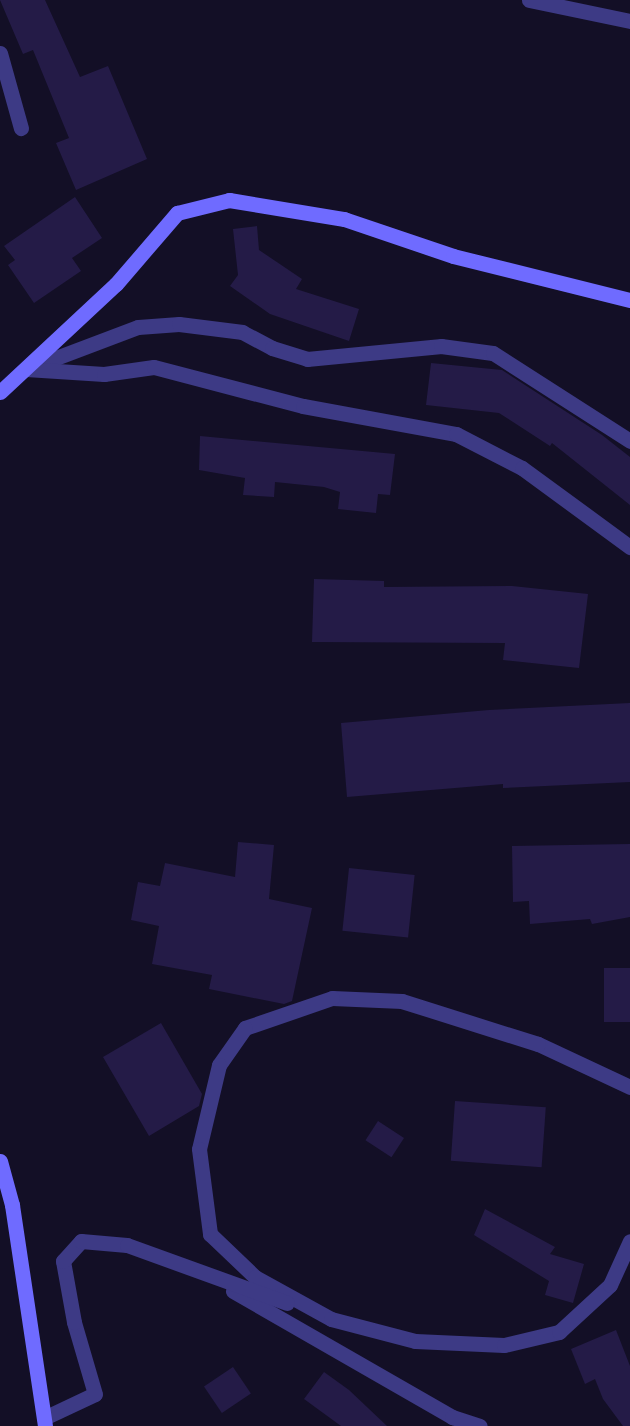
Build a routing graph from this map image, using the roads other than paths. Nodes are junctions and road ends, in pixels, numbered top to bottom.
1 (529, 0) edge
2 (630, 21) edge
3 (0, 53) edge
4 (21, 128) dead end
5 (630, 300) edge
6 (26, 369) junction
7 (0, 392) edge
8 (630, 441) edge
9 (630, 547) edge
10 (630, 1087) edge
11 (0, 1161) edge
12 (630, 1241) edge
13 (197, 1270) junction
14 (331, 1319) junction
15 (45, 1422) edge
16 (480, 1426) edge

1 - 2 street
3 - 4 street
5 - 6 street
6 - 7 street
6 - 8 street
6 - 9 street
10 - 14 street
11 - 15 street
12 - 14 street
13 - 14 street
13 - 15 street
13 - 16 street

